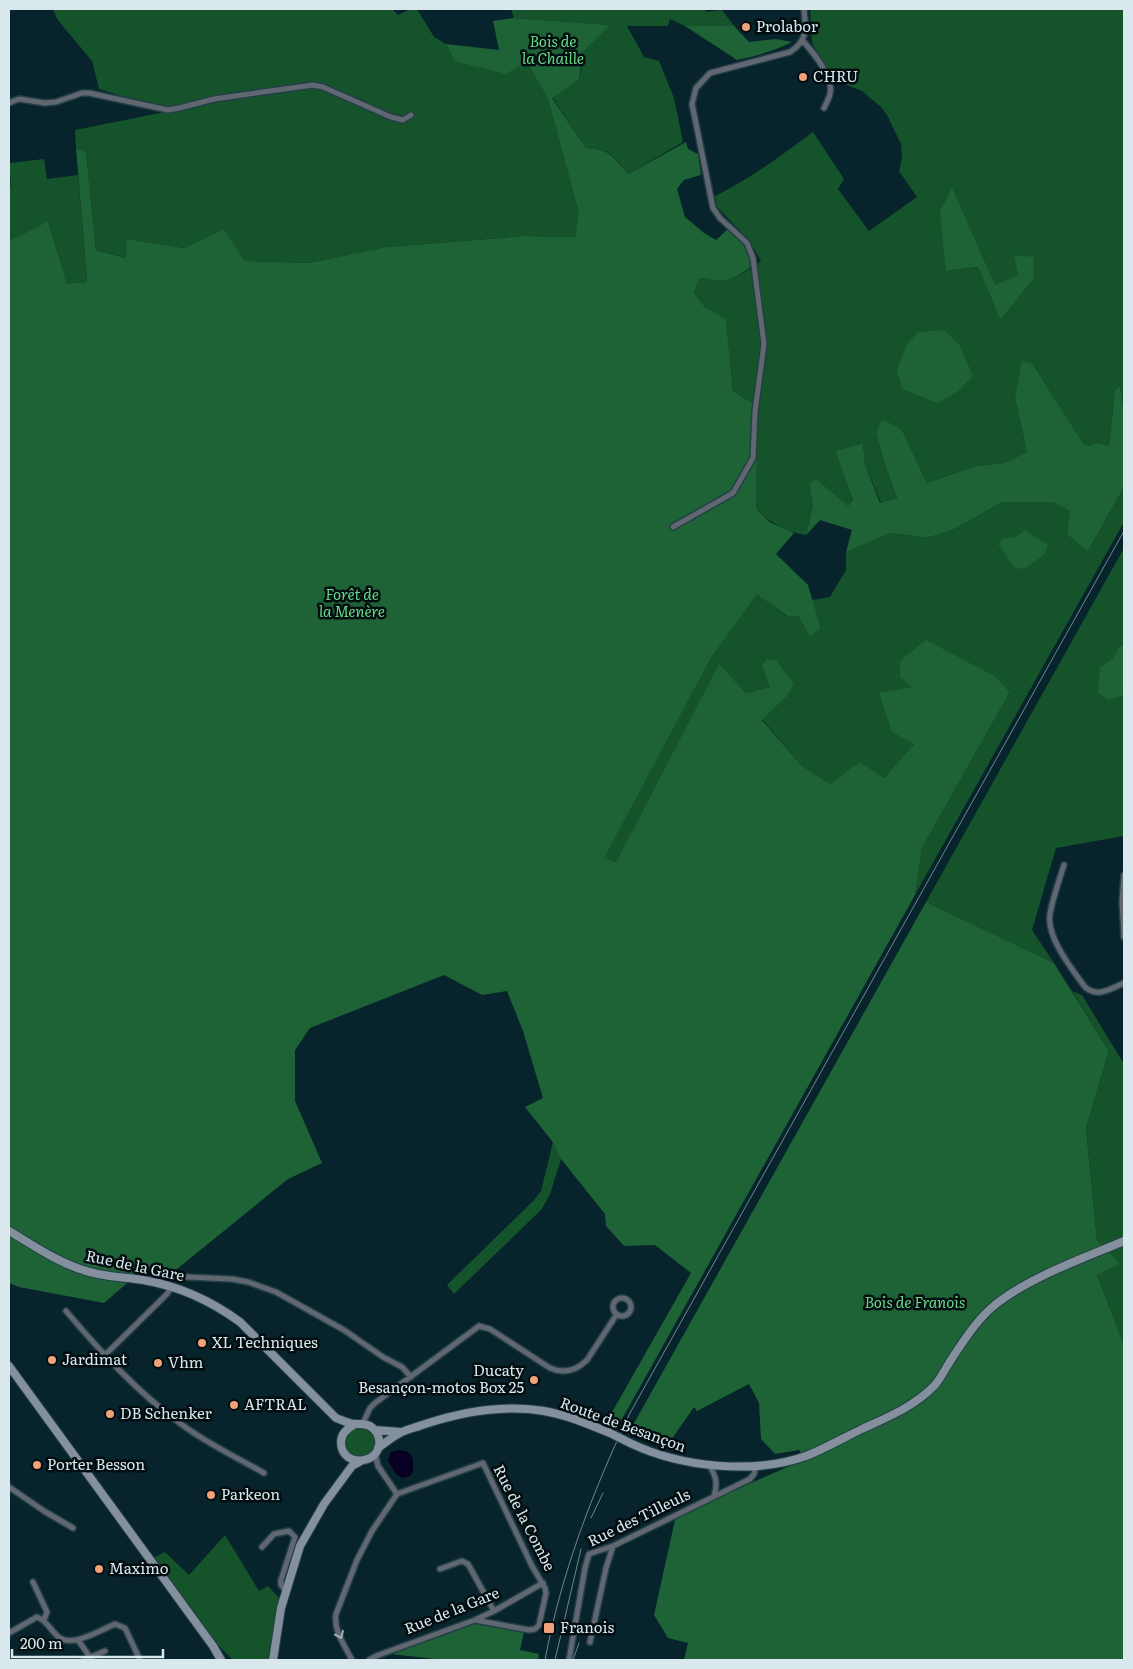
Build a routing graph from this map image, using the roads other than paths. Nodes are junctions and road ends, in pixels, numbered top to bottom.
1 (804, 9) edge
2 (803, 41) junction
3 (9, 103) edge
4 (824, 108) dead end
5 (411, 115) dead end
6 (673, 527) dead end
7 (1064, 865) dead end
8 (1124, 875) edge
9 (1124, 937) edge
10 (1124, 983) edge
11 (9, 1231) edge
12 (1124, 1241) edge
13 (165, 1276) dead end
14 (172, 1286) junction
15 (66, 1311) dead end
16 (617, 1314) dead end
17 (104, 1356) junction
18 (9, 1366) edge
19 (411, 1377) junction
20 (336, 1418) junction
21 (359, 1424) junction
22 (375, 1430) junction
23 (401, 1432) junction
24 (342, 1437) junction
25 (377, 1450) junction
26 (344, 1453) junction
27 (364, 1460) junction
28 (710, 1465) junction
29 (756, 1465) junction
30 (378, 1466) junction
31 (264, 1472) dead end
32 (340, 1482) junction
33 (9, 1488) edge
34 (397, 1494) junction
35 (714, 1496) junction
36 (73, 1528) dead end
37 (613, 1546) junction
38 (262, 1547) dead end
39 (440, 1569) dead end
40 (34, 1582) dead end
41 (543, 1583) junction
42 (285, 1590) junction
43 (494, 1611) junction
44 (44, 1620) junction
45 (474, 1620) junction
46 (278, 1625) junction
47 (10, 1630) edge
48 (78, 1640) junction
49 (590, 1642) dead end
50 (213, 1646) junction
51 (105, 1651) dead end
52 (91, 1659) edge
53 (84, 1660) edge
54 (140, 1660) edge
55 (221, 1660) edge
56 (227, 1660) edge
57 (273, 1660) edge
58 (278, 1660) edge
59 (352, 1660) edge
60 (369, 1660) edge
61 (569, 1660) edge

1 - 2 street
2 - 4 street
2 - 6 street
3 - 5 street
7 - 10 street
8 - 9 street
11 - 14 main road, Rue de la Gare
12 - 29 main road, Route de Besançon
13 - 19 street
14 - 17 street
14 - 20 main road, Rue de la Gare
15 - 17 street
16 - 19 street
17 - 31 street
18 - 50 main road
19 - 21 street
20 - 21 main road
20 - 24 main road
21 - 22 main road
21 - 24 main road
22 - 23 main road
22 - 25 main road
23 - 25 main road
23 - 28 main road, Route de Besançon, bridge
24 - 26 main road
25 - 27 main road
25 - 30 street
26 - 27 main road
26 - 32 main road
27 - 30 street
27 - 32 main road
28 - 29 main road, Route de Besançon
28 - 35 street, Rue des Tilleuls
29 - 35 street, Rue des Tilleuls
30 - 34 street
32 - 42 main road
33 - 36 street
34 - 41 street, Rue de la Combe
34 -> 59 street
35 - 37 street, Rue des Tilleuls
37 - 49 street
37 - 61 street, Rue des Tilleuls
38 - 42 street
39 - 43 street
40 - 44 street
41 - 43 street, Rue de la Gare
41 - 45 street
42 - 46 main road
43 - 45 street, Rue de la Gare
44 - 47 street
44 - 48 street
45 - 60 street, Rue de la Gare
46 - 57 main road
46 - 58 main road
48 - 52 street
48 - 54 street
50 - 55 main road
50 - 56 main road
51 - 52 street
52 - 53 street

